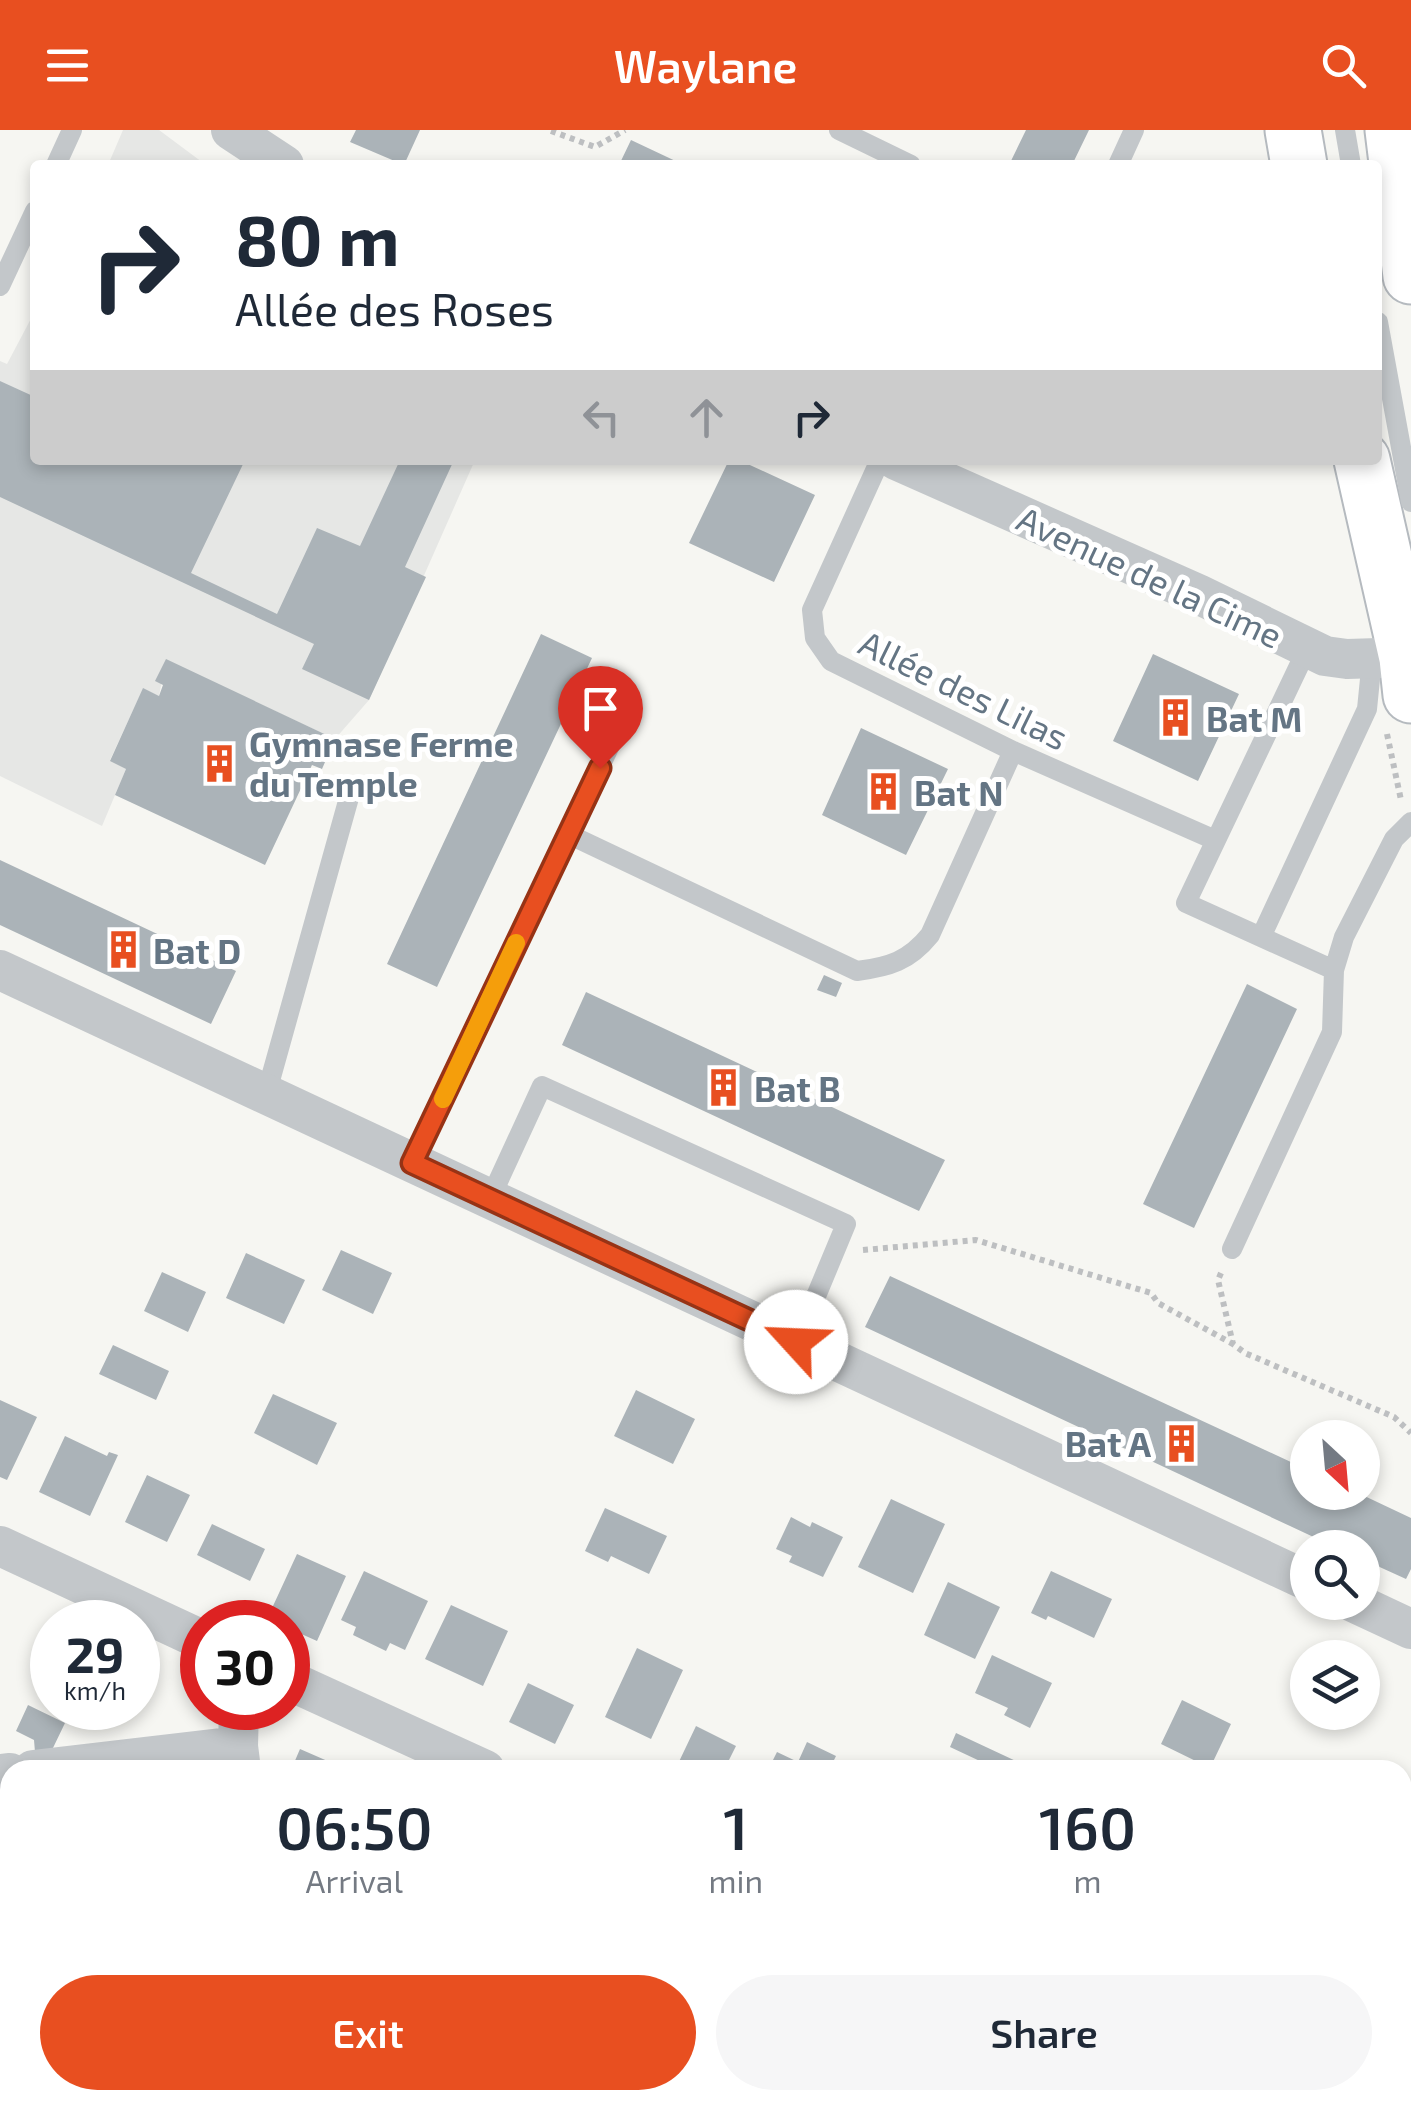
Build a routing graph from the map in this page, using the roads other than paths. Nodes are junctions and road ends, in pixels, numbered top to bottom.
1 (72, 130) edge
2 (838, 130) edge
3 (1134, 130) edge
4 (1293, 130) edge
5 (1346, 130) edge
6 (1393, 130) edge
7 (58, 160) edge
8 (901, 160) edge
9 (1120, 160) edge
10 (1297, 160) edge
11 (1350, 160) edge
12 (30, 222) edge
13 (1411, 276) edge
14 (0, 286) edge
15 (1382, 344) edge
16 (878, 465) edge
17 (907, 465) edge
18 (1363, 465) edge
19 (1411, 502) edge
20 (1307, 649) junction
21 (1396, 666) edge
22 (631, 702) dead end
23 (1013, 751) junction
24 (350, 794) dead end
25 (1409, 825) edge
26 (568, 834) junction
27 (1215, 840) junction
28 (1261, 936) junction
29 (0, 970) edge
30 (1334, 970) junction
31 (266, 1095) junction
32 (412, 1163) junction
33 (490, 1200) junction
34 (1232, 1250) road end
35 (796, 1342) junction
36 (0, 1546) edge
37 (1290, 1573) edge
38 (1380, 1615) edge
39 (180, 1630) edge
40 (1411, 1630) edge
41 (310, 1690) edge
42 (239, 1741) edge
43 (104, 1760) edge
44 (462, 1760) edge

1 - 7 lane
2 - 8 lane
3 - 9 lane
4 - 10 main road
5 - 11 lane
6 - 13 main road
12 - 14 lane
15 - 19 lane
16 - 23 lane, Allée des Lilas
17 - 20 street, Avenue de la Cime
18 - 21 main road
20 - 21 street, Avenue de la Cime
20 - 27 lane
21 - 28 lane
22 - 26 lane
23 - 26 lane
23 - 27 lane, Allée des Lilas
24 - 31 lane
25 - 30 lane
26 - 32 lane
27 - 28 lane
28 - 30 lane
29 - 31 street
30 - 34 lane
31 - 32 street
32 - 33 street
33 - 35 street
33 - 35 lane
35 - 37 street
36 - 39 street
38 - 40 street
41 - 44 street
42 - 43 street

